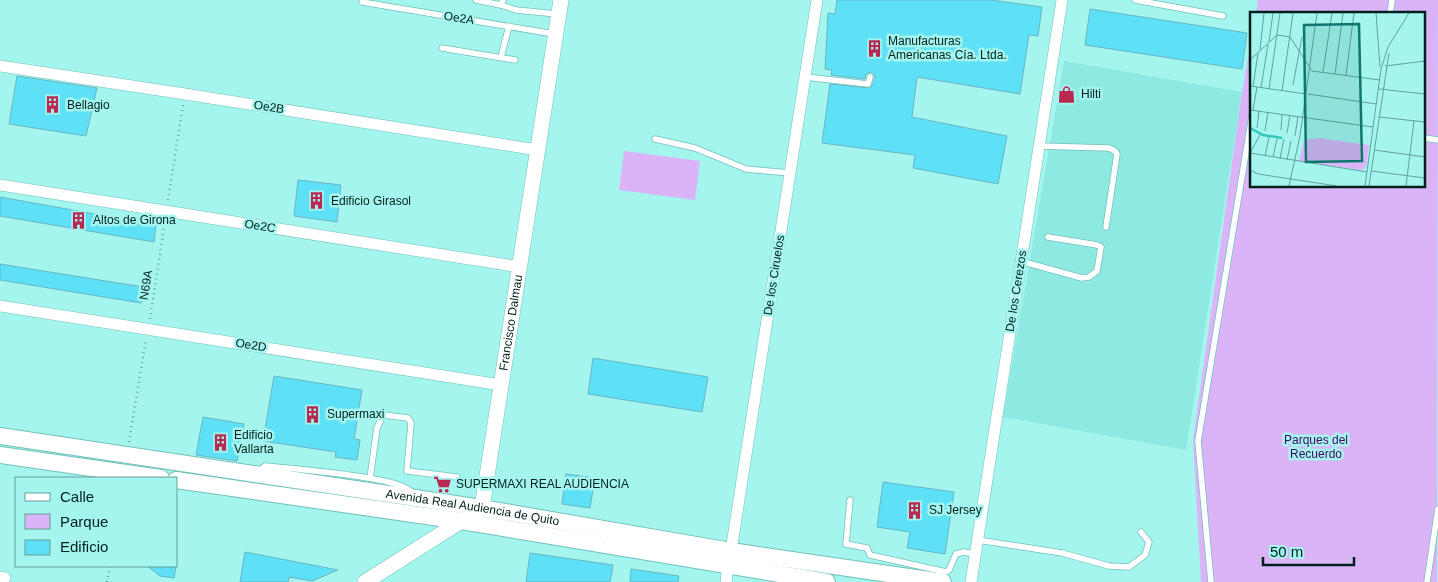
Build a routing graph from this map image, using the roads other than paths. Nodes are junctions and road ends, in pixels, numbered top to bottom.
1 (476, 0) edge
2 (817, 0) edge
3 (1062, 0) edge
4 (1135, 0) edge
5 (362, 2) dead end
6 (502, 3) edge
7 (560, 7) edge
8 (1223, 16) dead end
9 (509, 26) junction
10 (556, 34) junction
11 (442, 48) dead end
12 (501, 57) junction
13 (515, 60) dead end
14 (0, 66) edge
15 (870, 77) dead end
16 (805, 78) junction
17 (1250, 128) edge
18 (655, 139) dead end
19 (1039, 146) junction
20 (538, 150) junction
21 (790, 173) junction
22 (0, 185) edge
23 (1106, 227) dead end
24 (1048, 236) dead end
25 (1020, 261) junction
26 (520, 267) junction
27 (0, 306) edge
28 (501, 385) junction
29 (0, 436) edge
30 (0, 455) edge
31 (154, 477) edge
32 (457, 477) dead end
33 (370, 478) junction
34 (178, 480) edge
35 (338, 480) junction
36 (417, 498) junction
37 (850, 500) dead end
38 (482, 508) junction
39 (1438, 509) edge
40 (461, 521) junction
41 (1140, 532) dead end
42 (978, 540) junction
43 (975, 554) junction
44 (728, 566) edge
45 (365, 582) edge
46 (827, 582) edge
47 (943, 582) edge
48 (971, 582) edge
49 (1210, 582) edge
50 (1427, 582) edge

1 - 6 lane
2 - 16 street, De los Ciruelos
3 - 19 street, De los Cerezos
4 - 8 lane
5 - 9 lane, Oe2A
6 - 7 lane
7 - 10 street, Francisco Dalmau
9 - 10 lane, Oe2A
9 - 12 lane
10 - 20 street, Francisco Dalmau
11 - 12 lane
12 - 13 lane
14 - 20 street, Oe2B
15 - 16 lane
16 - 21 street, De los Ciruelos
17 - 49 lane
18 - 21 lane
19 - 23 lane
19 - 25 street, De los Cerezos
20 - 26 street, Francisco Dalmau
21 - 44 street, De los Ciruelos
22 - 26 street, Oe2C
24 - 25 lane
25 - 42 street, De los Cerezos
26 - 28 street, Francisco Dalmau
27 - 28 street, Oe2D
28 - 38 street, Francisco Dalmau
29 - 35 main road, Avenida Real Audiencia de Quito
30 - 31 main road
32 - 33 lane
33 - 35 lane
33 - 36 lane
34 - 40 main road, Avenida Real Audiencia de Quito
35 - 36 main road, Avenida Real Audiencia de Quito
36 - 38 main road, Avenida Real Audiencia de Quito
37 - 43 lane
38 - 40 street
38 - 44 main road, Avenida Real Audiencia de Quito
39 - 50 lane
40 - 44 main road, Avenida Real Audiencia de Quito
40 - 45 street
41 - 42 lane
42 - 43 street, De los Cerezos
43 - 48 street, De los Cerezos
44 - 46 main road, Avenida Real Audiencia de Quito
44 - 47 main road, Avenida Real Audiencia de Quito

